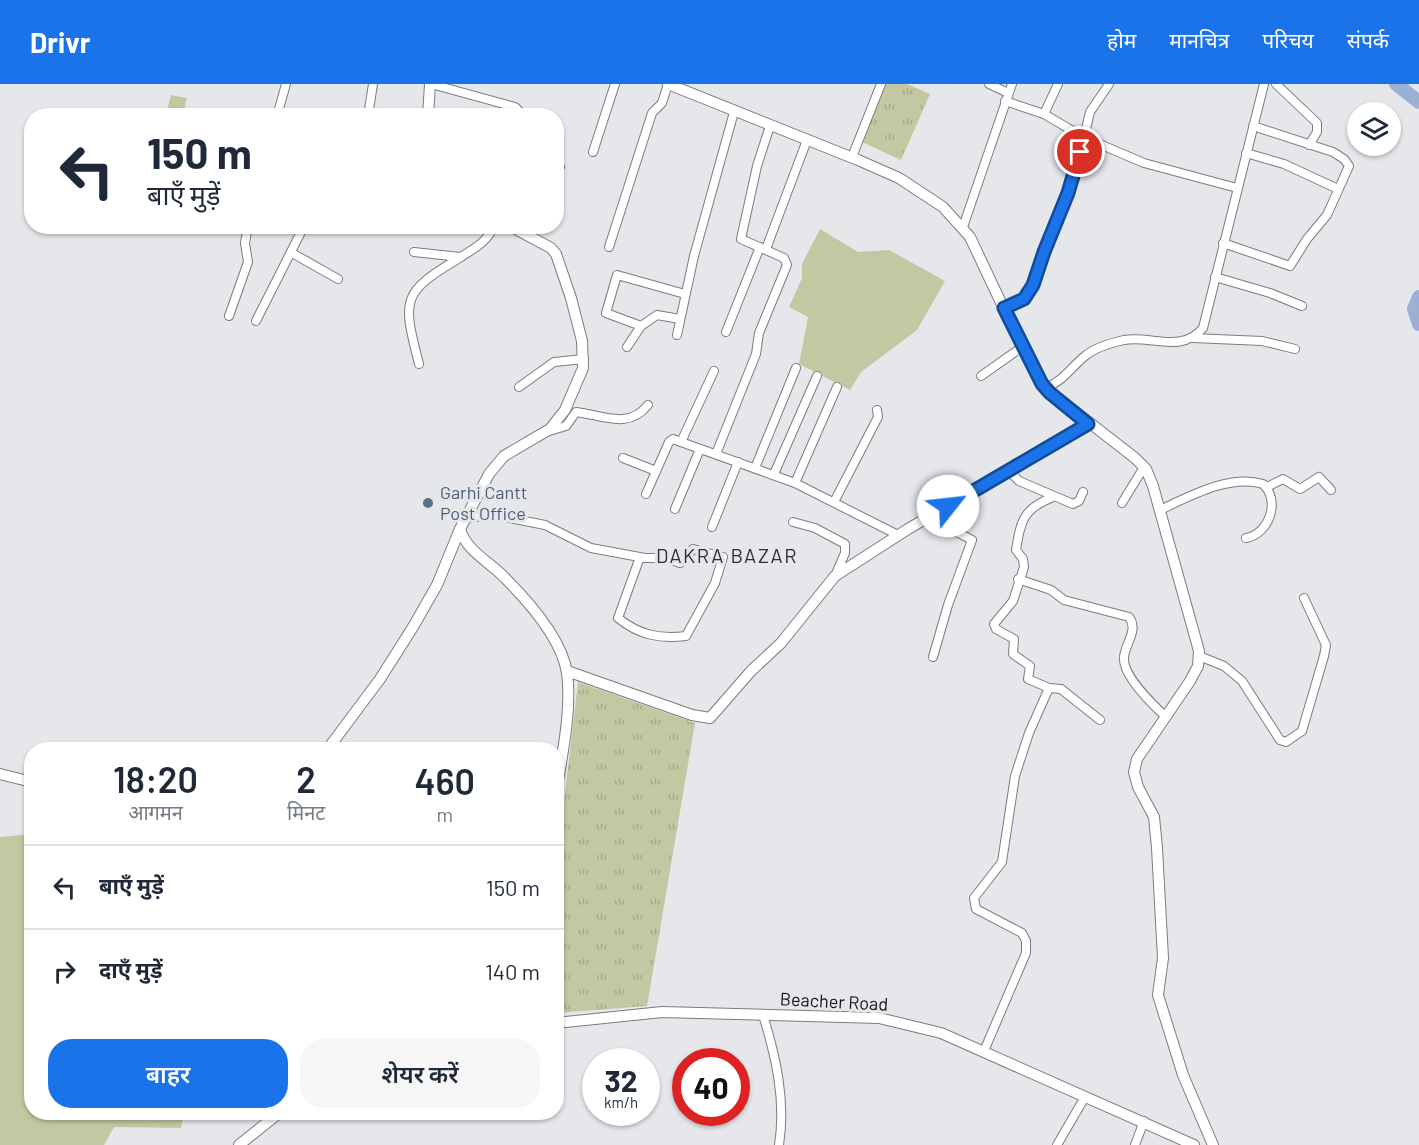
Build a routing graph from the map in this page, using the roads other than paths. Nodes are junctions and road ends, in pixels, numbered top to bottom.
1 (286, 84) edge
2 (373, 84) edge
3 (431, 84) edge
4 (615, 84) edge
5 (668, 84) edge
6 (881, 84) edge
7 (989, 84) edge
8 (1012, 84) edge
9 (1058, 84) edge
10 (1108, 84) edge
11 (1264, 84) edge
12 (1276, 84) edge
13 (1006, 97) junction
14 (279, 108) edge
15 (369, 108) edge
16 (429, 108) edge
17 (516, 108) edge
18 (734, 112) junction
19 (1044, 114) junction
20 (770, 126) junction
21 (1253, 126) junction
22 (1083, 137) junction
23 (807, 140) junction
24 (1309, 145) junction
25 (593, 152) dead end
26 (1246, 153) junction
27 (852, 157) junction
28 (1237, 188) junction
29 (1338, 189) junction
30 (963, 227) junction
31 (247, 234) edge
32 (300, 234) edge
33 (490, 234) edge
34 (525, 234) edge
35 (1223, 243) junction
36 (609, 247) dead end
37 (763, 248) junction
38 (414, 252) dead end
39 (292, 253) junction
40 (460, 258) junction
41 (1215, 277) junction
42 (338, 279) dead end
43 (685, 294) junction
44 (1302, 306) dead end
45 (1004, 308) junction
46 (230, 316) dead end
47 (680, 319) junction
48 (256, 321) dead end
49 (641, 326) junction
50 (726, 332) dead end
51 (676, 335) dead end
52 (1193, 338) junction
53 (627, 347) dead end
54 (1022, 347) junction
55 (1295, 350) dead end
56 (584, 359) junction
57 (419, 364) dead end
58 (796, 368) dead end
59 (714, 371) dead end
60 (817, 376) dead end
61 (981, 376) dead end
62 (519, 387) dead end
63 (837, 387) dead end
64 (1045, 388) junction
65 (648, 405) dead end
66 (878, 410) dead end
67 (1088, 424) junction
68 (543, 433) junction
69 (681, 442) junction
70 (700, 449) junction
71 (716, 454) junction
72 (623, 458) dead end
73 (738, 462) junction
74 (1144, 467) junction
75 (755, 468) junction
76 (656, 471) junction
77 (1009, 471) junction
78 (774, 474) junction
79 (795, 483) junction
80 (1266, 487) junction
81 (1331, 490) dead end
82 (1083, 492) dead end
83 (646, 494) dead end
84 (1053, 497) junction
85 (834, 502) junction
86 (1122, 503) dead end
87 (675, 509) dead end
88 (1160, 510) junction
89 (928, 517) junction
90 (793, 522) dead end
91 (463, 524) junction
92 (712, 527) dead end
93 (898, 535) junction
94 (1246, 538) dead end
95 (640, 557) junction
96 (835, 576) junction
97 (1018, 579) junction
98 (1304, 598) dead end
99 (1199, 656) junction
100 (933, 657) dead end
101 (567, 671) junction
102 (1049, 688) junction
103 (1166, 717) junction
104 (1100, 720) dead end
105 (333, 742) edge
106 (562, 742) edge
107 (0, 774) edge
108 (24, 780) edge
109 (763, 1015) junction
110 (564, 1022) edge
111 (984, 1051) junction
112 (1085, 1097) junction
113 (270, 1120) edge
114 (1144, 1121) junction
115 (239, 1145) edge
116 (779, 1145) edge
117 (1057, 1145) edge
118 (1135, 1145) edge
119 (1194, 1145) edge
120 (1213, 1145) edge

1 - 14 street
2 - 15 street
3 - 16 street
3 - 17 street
4 - 25 street
5 - 18 street
5 - 36 street
6 - 27 street
7 - 13 street
8 - 13 street
9 - 19 street
10 - 22 street
11 - 21 street
12 - 24 street
13 - 19 street
13 - 30 street
18 - 20 street
18 - 43 street
19 - 22 street
20 - 23 street
20 - 37 street
21 - 24 street
21 - 26 street
22 - 28 street
22 - 45 street
23 - 27 street
23 - 37 street
24 - 29 street
26 - 28 street
26 - 29 street
27 - 30 street
28 - 35 street
29 - 35 street
30 - 45 street
31 - 46 street
32 - 39 street
33 - 40 street
34 - 56 street
35 - 41 street
37 - 50 street
37 - 71 street
38 - 40 street
39 - 42 street
39 - 48 street
40 - 57 street
41 - 44 street
41 - 52 street
43 - 47 street
43 - 49 street
45 - 54 street
47 - 49 street
47 - 51 street
49 - 53 street
52 - 55 street
52 - 64 street
54 - 61 street
54 - 64 street
56 - 62 street
56 - 68 street
58 - 75 street
59 - 69 street
60 - 78 street
63 - 79 street
64 - 67 street
65 - 68 street
66 - 85 street
67 - 74 street
67 - 77 street
68 - 91 street
69 - 70 street
69 - 76 street
70 - 71 street
70 - 87 street
71 - 73 street
72 - 76 street
73 - 75 street
73 - 92 street
74 - 86 street
74 - 88 street
75 - 78 street
76 - 83 street
77 - 84 street
77 - 89 street
78 - 79 street
79 - 85 street
80 - 81 street
80 - 88 street
80 - 94 street
82 - 84 street
84 - 97 street
85 - 93 street
88 - 99 street
89 - 93 street
89 - 100 street
90 - 96 street
91 - 95 street
91 - 101 street
91 - 105 street
93 - 96 street
95 - 95 street
96 - 101 street
97 - 102 street
97 - 103 street
98 - 99 street
99 - 103 street
101 - 106 street
102 - 104 street
102 - 111 street
103 - 120 street
107 - 108 street
109 - 110 street, Beacher Road
109 - 111 street, Beacher Road
109 - 116 street
111 - 112 street, Beacher Road
112 - 114 street, Beacher Road
112 - 117 street
113 - 115 street
114 - 118 street
114 - 119 street, Beacher Road

